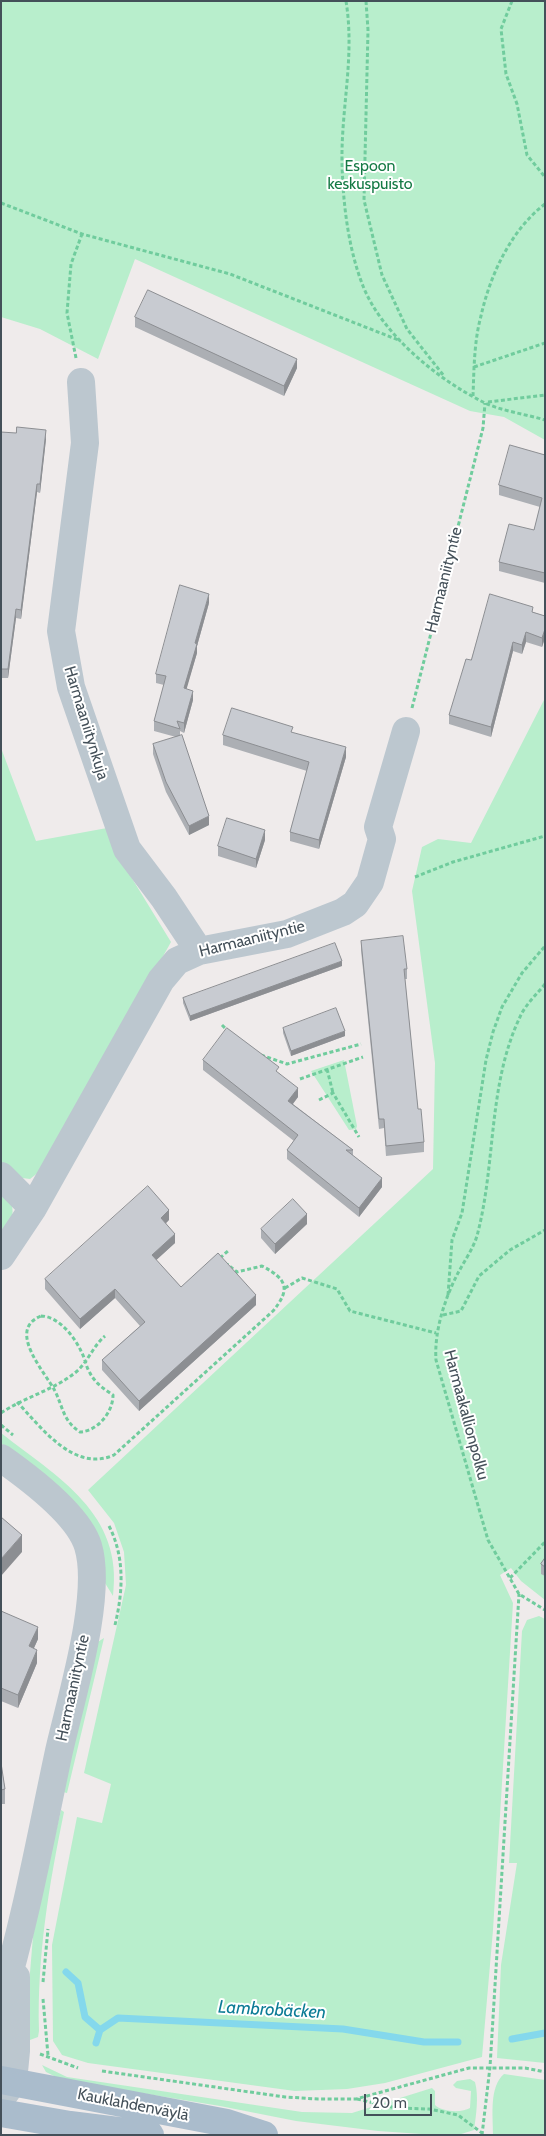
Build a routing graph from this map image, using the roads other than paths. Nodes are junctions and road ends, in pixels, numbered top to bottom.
1 (80, 367) road end
2 (406, 731) road end
3 (199, 951) junction
4 (1, 1176) edge
5 (33, 1208) junction
6 (1, 1256) edge
7 (1, 1458) edge
8 (16, 1952) junction
9 (1, 2002) edge
10 (5, 2087) edge
11 (1, 2113) edge
12 (150, 2135) edge
13 (264, 2135) edge

1 - 3 street, Harmaaniitynkuja
2 - 3 street, Harmaaniityntie
3 - 5 street, Harmaaniityntie
4 - 5 street
5 - 6 street, Harmaaniityntie
7 - 8 street, Harmaaniityntie
8 - 9 street, Harmaaniityntie
8 - 10 street, Harmaaniityntie
10 - 13 main road, Kauklahdenväylä
11 - 12 main road, Kauklahdenväylä

